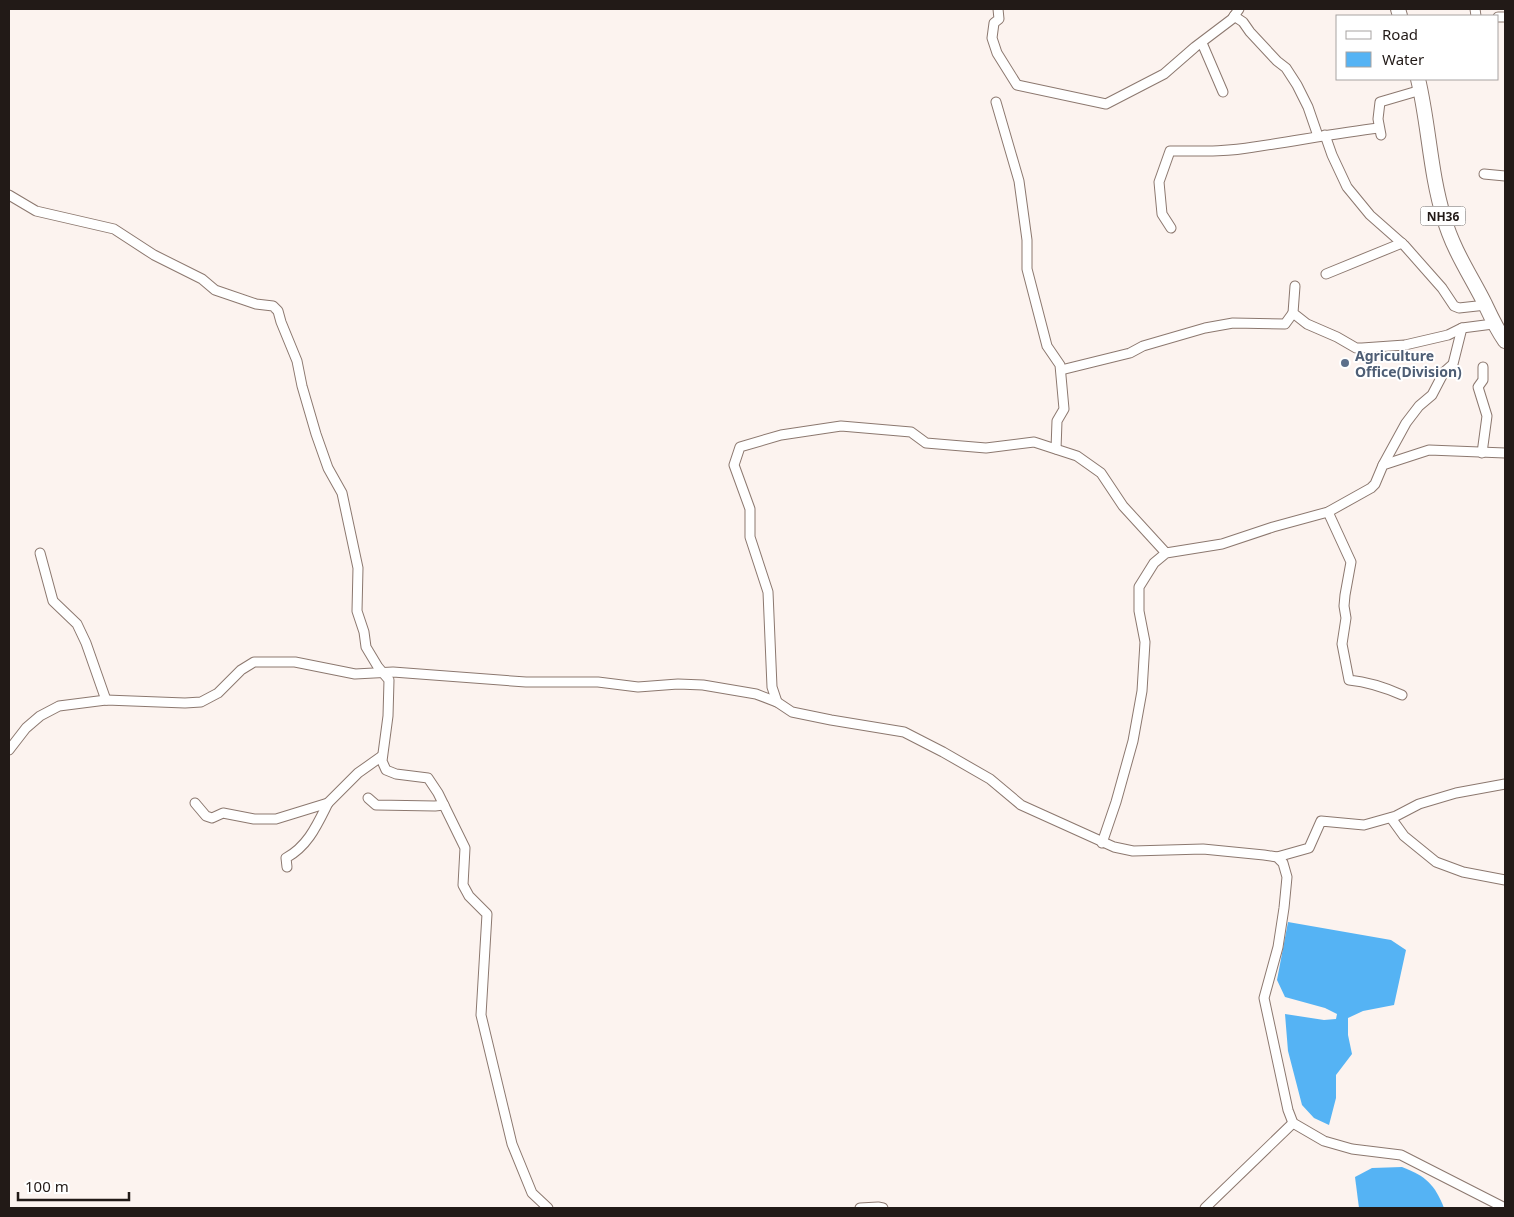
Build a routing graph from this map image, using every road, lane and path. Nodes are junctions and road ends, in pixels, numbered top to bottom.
1 (998, 9) edge
2 (1236, 12) edge
3 (1202, 43) junction
4 (1420, 84) edge
5 (1223, 92) dead end
6 (996, 102) dead end
7 (1322, 135) junction
8 (1484, 174) dead end
9 (1505, 176) edge
10 (9, 195) edge
11 (1171, 228) dead end
12 (1402, 243) junction
13 (1326, 274) dead end
14 (1295, 286) dead end
15 (1486, 305) junction
16 (1293, 313) junction
17 (1493, 324) junction
18 (1462, 328) junction
19 (1505, 341) edge
20 (1483, 367) dead end
21 (1061, 370) junction
22 (1056, 449) junction
23 (1482, 453) junction
24 (1505, 453) edge
25 (1383, 466) junction
26 (1328, 512) junction
27 (40, 553) dead end
28 (1166, 553) junction
29 (382, 673) junction
30 (1402, 695) dead end
31 (106, 700) junction
32 (778, 702) junction
33 (9, 750) edge
34 (382, 756) junction
35 (1505, 784) edge
36 (368, 798) dead end
37 (195, 802) dead end
38 (328, 803) junction
39 (444, 805) junction
40 (1391, 818) junction
41 (1102, 843) junction
42 (1277, 857) junction
43 (287, 867) dead end
44 (1505, 880) edge
45 (1293, 1123) junction
46 (548, 1208) edge
47 (860, 1208) edge
48 (883, 1208) edge
49 (1205, 1208) edge
50 (1505, 1208) edge

1 - 3 street
2 - 3 street
2 - 7 street
3 - 5 street
4 - 7 street
4 - 15 highway, NH36
6 - 21 street
7 - 11 street
7 - 12 street
8 - 9 street
10 - 29 street
12 - 13 street
12 - 15 street
14 - 16 street
15 - 17 highway, NH36
16 - 18 street
16 - 21 street
17 - 18 street
17 - 19 highway, NH36
18 - 25 street
20 - 23 street
21 - 22 street
22 - 28 street
22 - 32 street
23 - 24 street
23 - 25 street
25 - 26 street
26 - 28 street
26 - 30 street
27 - 31 street
28 - 41 street
29 - 31 street
29 - 32 street
29 - 34 street
31 - 33 street
32 - 41 street
34 - 38 street
34 - 39 street
35 - 40 street
36 - 39 street
37 - 38 street
38 - 43 street
39 - 46 street
40 - 42 street
40 - 44 street
41 - 42 street
42 - 45 street
45 - 49 street
45 - 50 street
47 - 48 street

